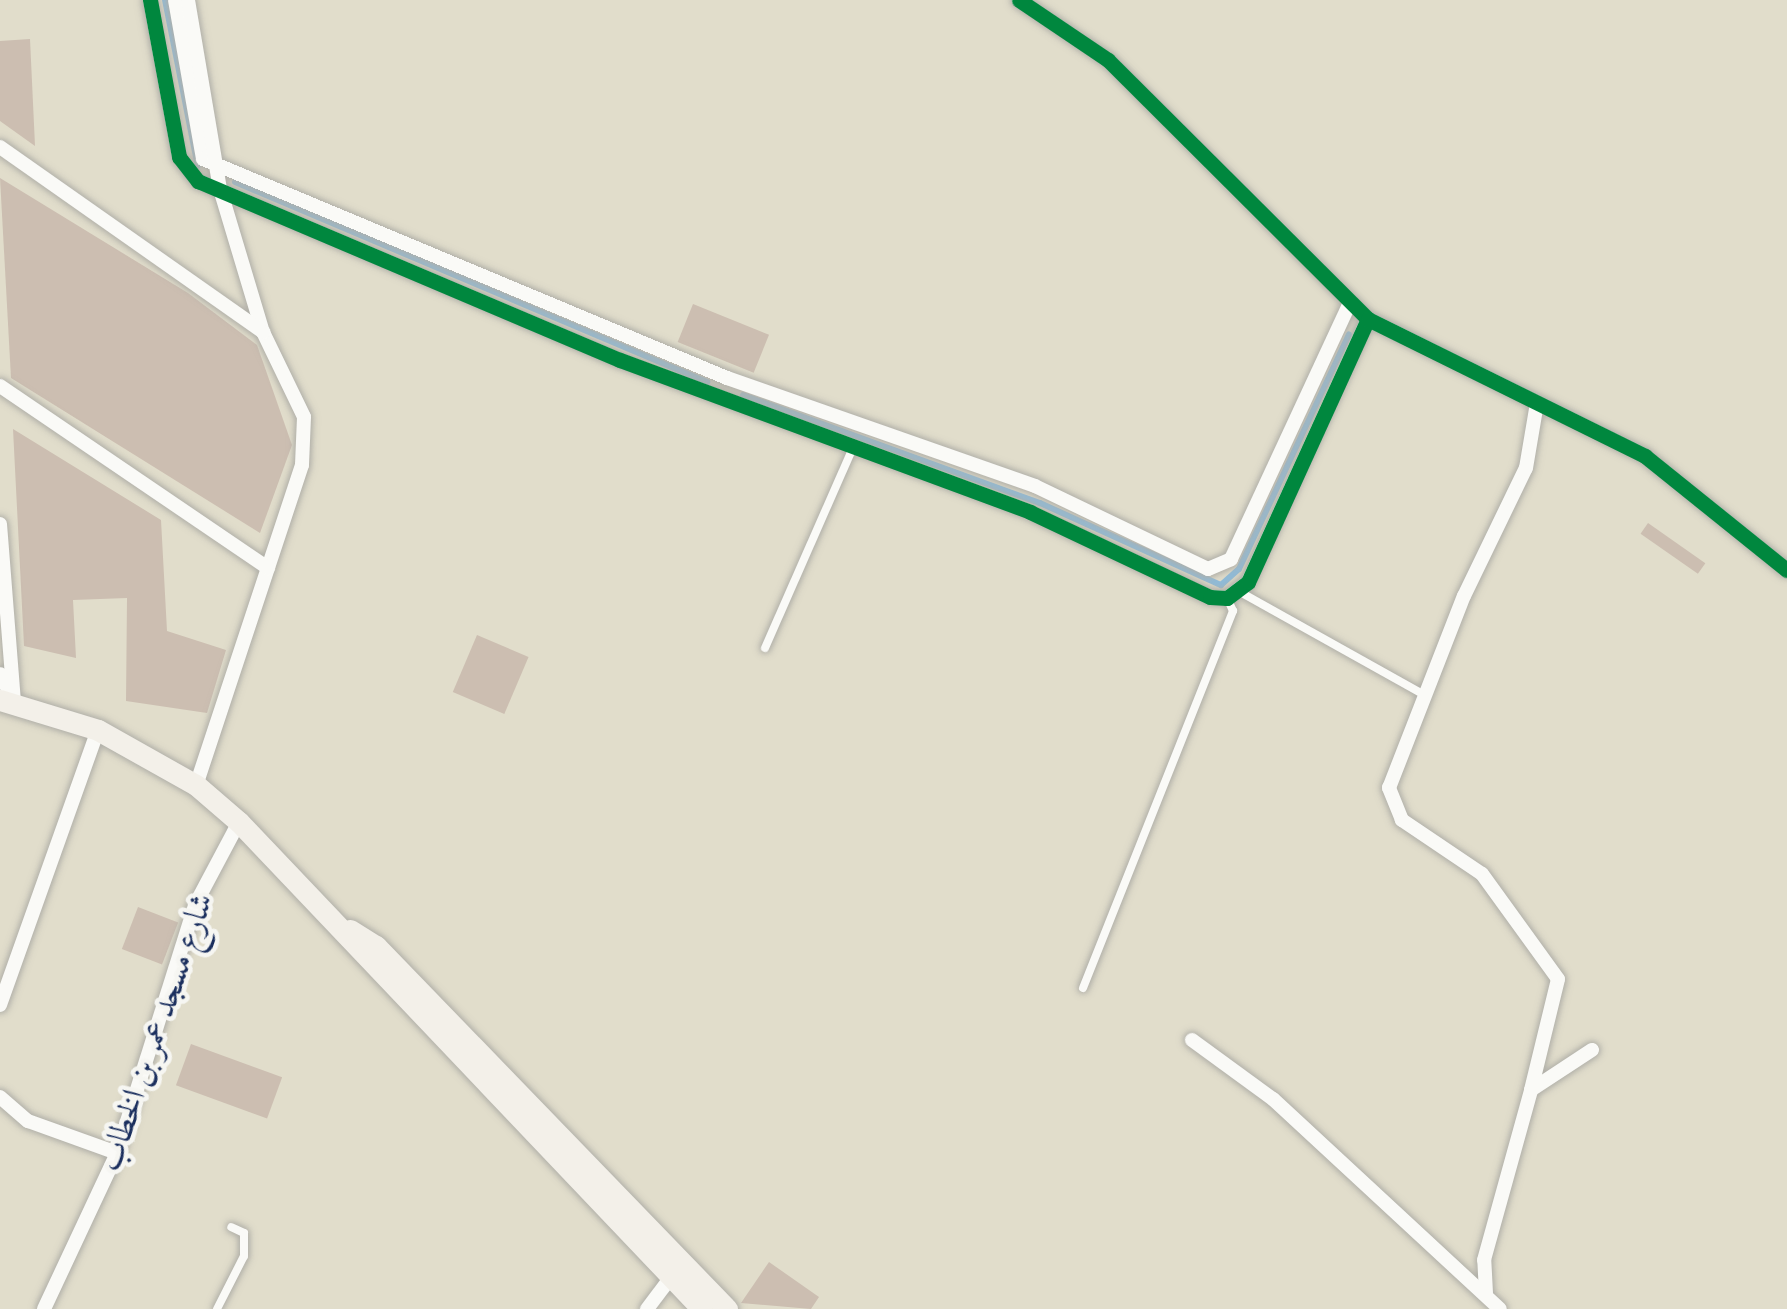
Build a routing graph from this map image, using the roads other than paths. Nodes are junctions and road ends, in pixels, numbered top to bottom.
1 (150, 0) edge
2 (175, 0) edge
3 (188, 0) edge
4 (1019, 0) edge
5 (0, 147) edge
6 (215, 164) junction
7 (220, 189) junction
8 (1349, 305) junction
9 (1368, 320) junction
10 (263, 332) junction
11 (727, 378) junction
12 (0, 386) edge
13 (719, 399) junction
14 (1536, 409) junction
15 (853, 448) junction
16 (0, 524) edge
17 (268, 568) junction
18 (1787, 570) edge
19 (1233, 595) junction
20 (765, 648) dead end
21 (0, 674) edge
22 (1426, 696) junction
23 (7, 701) edge
24 (98, 730) junction
25 (196, 785) junction
26 (239, 822) junction
27 (339, 923) junction
28 (1083, 988) dead end
29 (0, 1005) edge
30 (1192, 1040) dead end
31 (1592, 1050) dead end
32 (1531, 1090) junction
33 (0, 1097) edge
34 (117, 1153) junction
35 (231, 1226) dead end
36 (668, 1281) junction
37 (1486, 1293) junction
38 (44, 1309) edge
39 (217, 1309) edge
40 (647, 1309) edge
41 (701, 1309) edge
42 (727, 1309) edge
43 (1500, 1309) edge

1 - 7 street
2 - 6 street
3 - 6 street
4 - 8 street
5 - 10 street
6 - 7 street
6 - 11 street
7 - 10 street
7 - 13 street
8 - 9 street
8 - 11 street
9 - 14 street
9 - 19 street
10 - 17 street
11 - 13 street
12 - 17 street
13 - 15 street
14 - 18 street
14 - 22 street
15 - 19 street
15 - 20 lane
16 - 23 street
17 - 25 street
19 - 22 lane
19 - 28 lane
21 - 23 street
22 - 32 street
23 - 24 main road
24 - 25 main road
24 - 29 street
25 - 26 main road
26 - 27 main road
26 - 34 street, شارع مسجد عمر بن الخطاب
27 - 36 main road
27 - 42 main road
30 - 37 street
31 - 32 street
32 - 37 street
33 - 34 street
34 - 38 street, شارع مسجد عمر بن الخطاب
35 - 39 lane
36 - 40 street
36 - 41 main road
37 - 43 street

